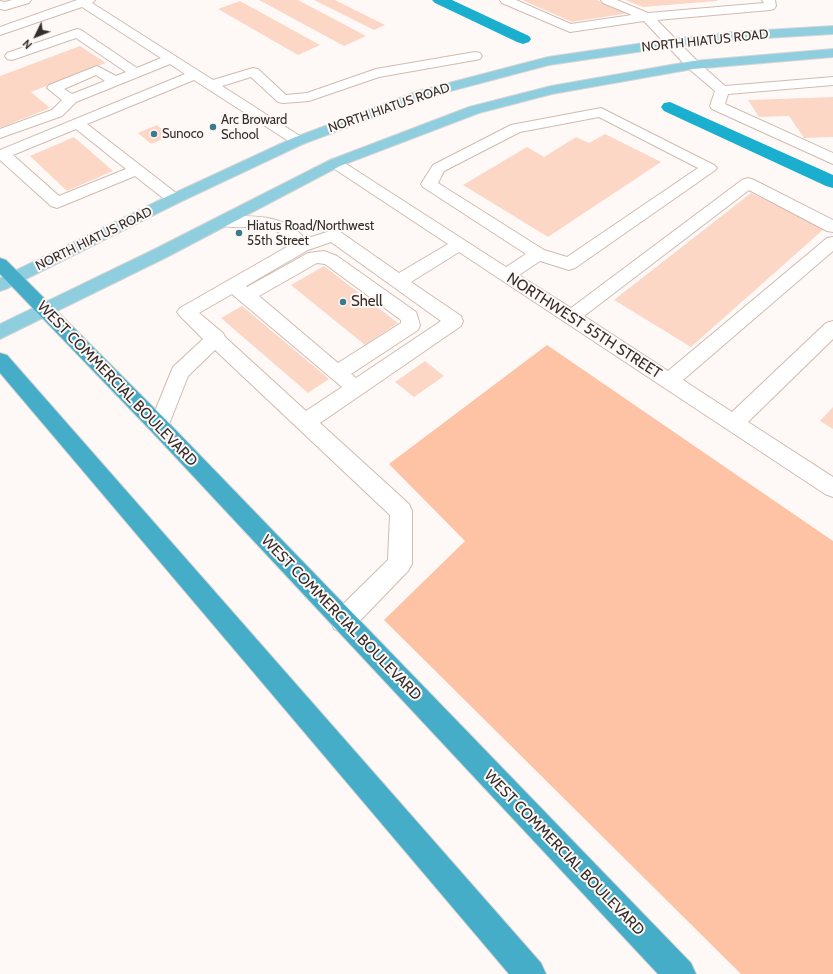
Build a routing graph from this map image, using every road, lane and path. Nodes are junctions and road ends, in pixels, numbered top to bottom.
1 (25, 0) edge
2 (506, 0) edge
3 (607, 0) edge
4 (768, 0) edge
5 (86, 1) edge
6 (0, 5) edge
7 (647, 17) junction
8 (833, 30) edge
9 (0, 31) edge
10 (671, 43) junction
11 (833, 53) edge
12 (6, 55) edge
13 (475, 56) dead end
14 (170, 59) junction
15 (693, 65) junction
16 (136, 73) junction
17 (194, 74) junction
18 (115, 81) junction
19 (833, 81) edge
20 (210, 85) junction
21 (722, 90) junction
22 (71, 99) junction
23 (77, 123) junction
24 (0, 134) edge
25 (298, 141) junction
26 (1, 154) edge
27 (833, 159) edge
28 (334, 163) junction
29 (137, 170) junction
30 (174, 200) junction
31 (224, 221) junction
32 (833, 227) edge
33 (833, 242) edge
34 (459, 245) junction
35 (302, 246) junction
36 (538, 254) junction
37 (0, 264) edge
38 (506, 275) junction
39 (399, 281) junction
40 (7, 282) edge
41 (239, 291) junction
42 (46, 310) junction
43 (571, 317) junction
44 (833, 328) edge
45 (0, 332) edge
46 (216, 338) junction
47 (0, 360) edge
48 (338, 373) junction
49 (669, 381) junction
50 (355, 388) junction
51 (306, 422) junction
52 (733, 423) junction
53 (159, 426) junction
54 (833, 488) edge
55 (343, 621) junction
56 (530, 974) edge
57 (680, 974) edge

1 - 6 street
2 - 7 street
3 - 7 street
4 - 7 street
5 - 9 street
5 - 14 street
7 - 10 street
8 - 10 main road, NORTH HIATUS ROAD
10 - 15 street
10 - 25 main road, NORTH HIATUS ROAD
11 - 15 main road, NORTH HIATUS ROAD
12 - 16 street
13 - 20 street
14 - 16 street
14 - 17 street
15 - 21 street
15 - 28 main road, NORTH HIATUS ROAD
16 - 18 street
17 - 20 street
17 - 23 street
18 - 22 street
18 - 22 street
19 - 21 street
20 - 25 street
21 - 27 street
22 - 24 street
23 - 26 street
23 - 29 street
25 - 30 main road, NORTH HIATUS ROAD
26 - 29 street
28 - 31 main road, NORTH HIATUS ROAD
28 - 34 street, NORTHWEST 55TH STREET
29 - 30 street
30 - 40 main road, NORTH HIATUS ROAD
31 - 35 street
31 - 42 main road, NORTH HIATUS ROAD
32 - 43 street
33 - 49 street
34 - 38 street, NORTHWEST 55TH STREET
34 - 39 street
35 - 39 street
35 - 41 street
36 - 36 street
36 - 38 street
37 - 40 highway, WEST COMMERCIAL BOULEVARD
38 - 43 street, NORTHWEST 55TH STREET
39 - 50 street
40 - 42 highway, WEST COMMERCIAL BOULEVARD
41 - 46 street
41 - 48 street
41 - 48 street
42 - 45 main road, NORTH HIATUS ROAD
42 - 53 highway, WEST COMMERCIAL BOULEVARD
43 - 49 street, NORTHWEST 55TH STREET
44 - 52 street
46 - 51 street
46 - 53 street
47 - 56 highway
48 - 50 street
49 - 52 street, NORTHWEST 55TH STREET
50 - 51 street
51 - 55 street
52 - 54 street, NORTHWEST 55TH STREET
53 - 55 highway, WEST COMMERCIAL BOULEVARD
55 - 57 highway, WEST COMMERCIAL BOULEVARD

